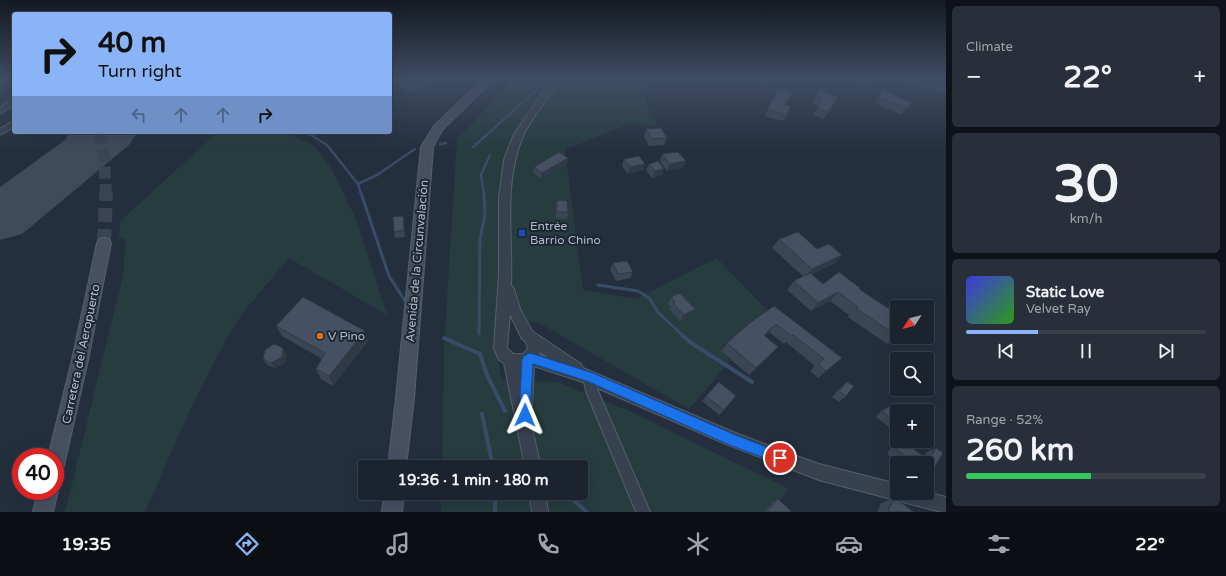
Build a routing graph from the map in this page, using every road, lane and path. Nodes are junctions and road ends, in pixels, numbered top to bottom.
1 (12, 103) edge
2 (464, 103) edge
3 (540, 103) edge
4 (0, 112) edge
5 (12, 125) edge
6 (0, 132) edge
7 (104, 243) tunnel mouth
8 (505, 274) junction
9 (530, 337) junction
10 (502, 338) junction
11 (529, 359) junction
12 (510, 360) junction
13 (589, 377) junction
14 (526, 427) junction
15 (59, 448) edge
16 (398, 460) edge
17 (532, 460) edge
18 (890, 491) edge
19 (46, 500) edge
20 (393, 500) edge
21 (538, 500) edge
22 (926, 500) edge
23 (946, 505) edge
24 (43, 512) edge
25 (392, 512) edge
26 (540, 512) edge
27 (643, 512) edge

1 - 4 street
2 - 16 main road, Avenida de la Circunvalación
3 - 8 street
5 - 6 street
7 - 15 main road, Carretera del Aeropuerto
8 - 9 street
8 - 10 street
9 - 10 street
9 - 11 street
9 - 13 street
10 - 12 street
11 - 12 street
11 - 13 street
11 - 14 street
12 - 14 street
13 - 18 street
13 - 27 street
14 - 17 street
19 - 24 main road
20 - 25 main road
21 - 26 street
22 - 23 street

